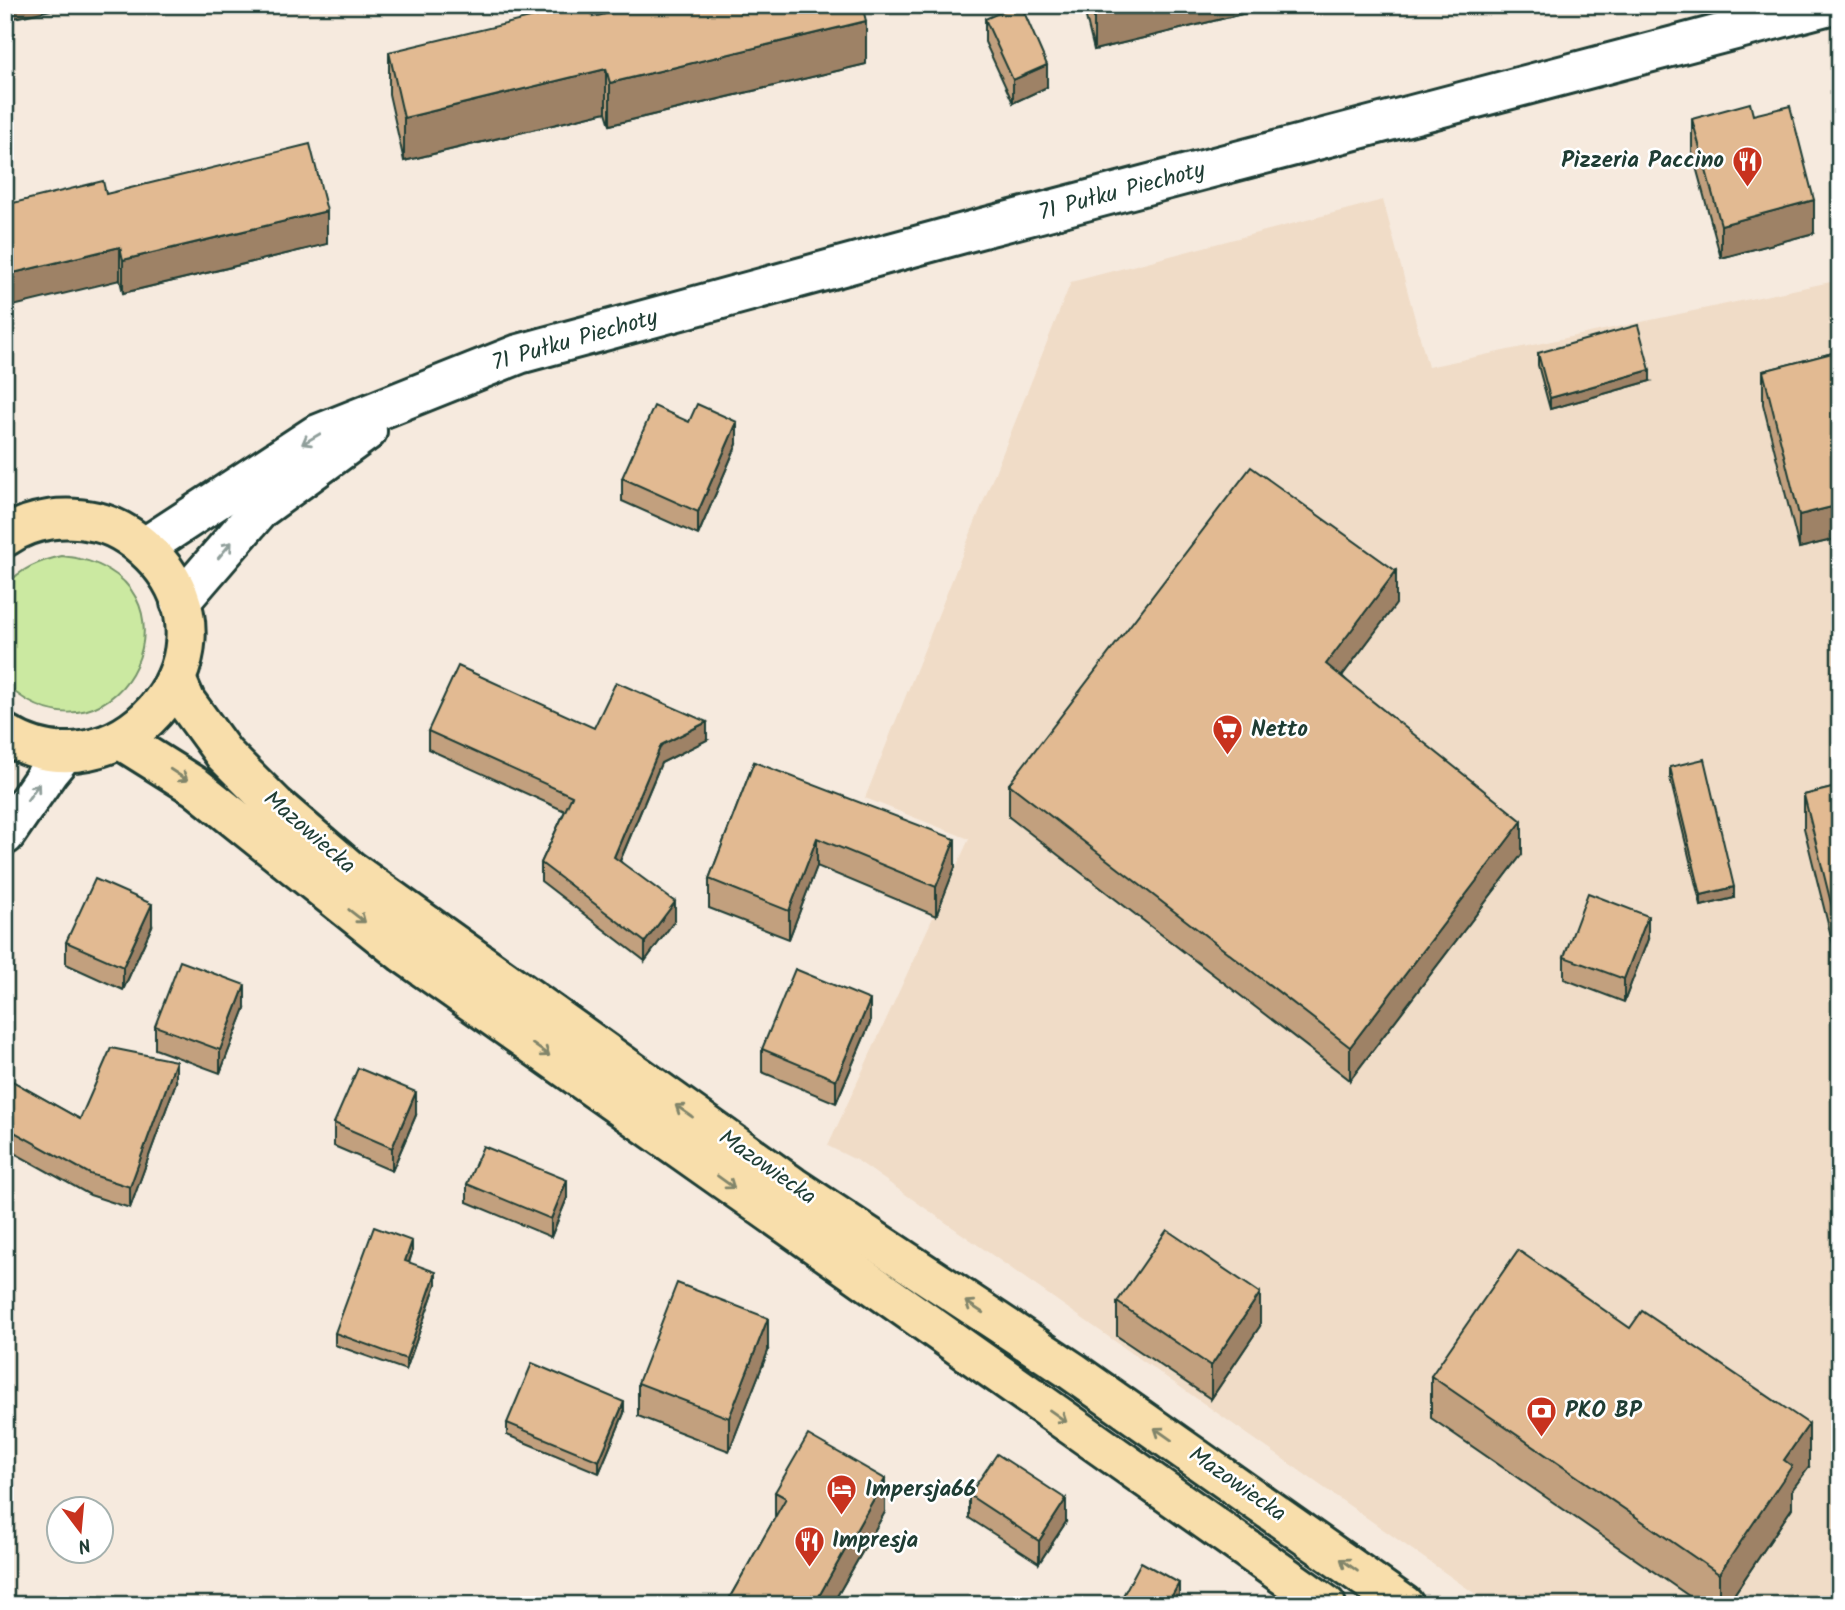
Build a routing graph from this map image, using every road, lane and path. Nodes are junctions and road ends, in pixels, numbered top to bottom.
1 (1830, 5) edge
2 (419, 392) junction
3 (5, 537) edge
4 (145, 547) junction
5 (180, 602) junction
6 (176, 679) junction
7 (5, 734) edge
8 (121, 740) junction
9 (65, 752) junction
10 (5, 835) edge
11 (1326, 1605) edge
12 (1404, 1605) edge

1 - 2 street, 71 Pułku Piechoty
2 -> 4 street, 71 Pułku Piechoty
5 -> 2 street, 71 Pułku Piechoty
3 - 4 main road
4 - 5 main road
5 - 6 main road
6 - 8 main road
12 -> 6 main road, Mazowiecka
7 - 9 main road
8 - 9 main road
8 -> 11 main road, Mazowiecka
10 -> 9 street

